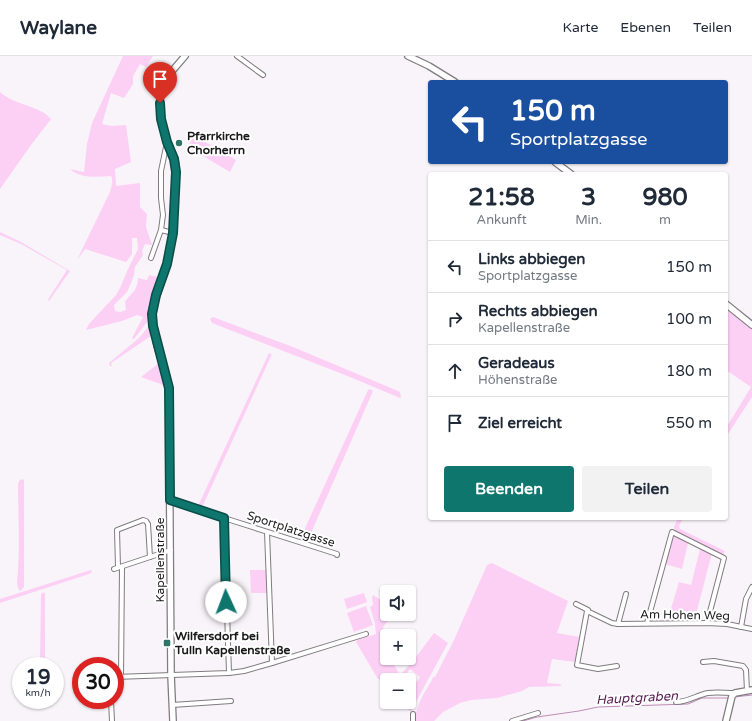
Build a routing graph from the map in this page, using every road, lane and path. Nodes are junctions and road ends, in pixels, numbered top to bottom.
1 (185, 56) edge
2 (237, 56) edge
3 (408, 56) edge
4 (263, 75) dead end
5 (452, 80) edge
6 (167, 142) junction
7 (558, 164) edge
8 (568, 172) edge
9 (161, 230) junction
10 (173, 233) junction
11 (151, 258) dead end
12 (728, 306) edge
13 (752, 325) edge
14 (170, 500) junction
15 (224, 518) junction
16 (267, 532) junction
17 (171, 550) junction
18 (337, 555) dead end
19 (150, 557) junction
20 (118, 568) junction
21 (752, 587) edge
22 (626, 594) dead end
23 (576, 604) dead end
24 (587, 611) junction
25 (646, 623) junction
26 (707, 623) junction
27 (618, 624) junction
28 (741, 626) junction
29 (752, 629) edge
30 (366, 634) dead end
31 (120, 657) edge
32 (703, 662) dead end
33 (272, 664) junction
34 (617, 666) dead end
35 (229, 673) junction
36 (171, 675) junction
37 (124, 677) edge
38 (750, 691) edge
39 (732, 696) junction
40 (231, 701) dead end
41 (676, 702) dead end
42 (172, 705) junction
43 (111, 709) edge
44 (538, 713) dead end
45 (413, 714) dead end
46 (112, 721) edge
47 (173, 721) edge
48 (413, 721) edge
49 (512, 721) edge
50 (726, 721) edge

1 - 6 street, Kapellenstraße
2 - 4 street
3 - 5 street
6 - 9 street
6 - 10 street, Kapellenstraße
7 - 8 street
9 - 10 street
9 - 11 street
10 - 14 street, Kapellenstraße
12 - 13 street
14 - 15 street, Sportplatzgasse
14 - 17 street, Kapellenstraße
15 - 16 street, Sportplatzgasse
15 - 35 street
16 - 18 street, Sportplatzgasse
16 - 33 street
17 - 19 street
17 - 36 street, Kapellenstraße
19 - 20 street
19 - 20 street
20 - 31 street
21 - 28 street
22 - 27 street, Am Hohen Weg
23 - 24 street, Am Hohen Weg
24 - 27 street, Am Hohen Weg
24 - 34 street
25 - 26 street, Am Hohen Weg
25 - 26 street
25 - 27 street, Am Hohen Weg
26 - 28 street, Am Hohen Weg
28 - 29 street, Am Hohen Weg
30 - 33 street
32 - 38 street
33 - 35 street
35 - 36 street
36 - 37 street
36 - 42 street, Kapellenstraße
38 - 39 street
39 - 41 street
39 - 50 street
40 - 42 street
42 - 47 street, Kapellenstraße
43 - 46 street
44 - 49 street
45 - 48 street

